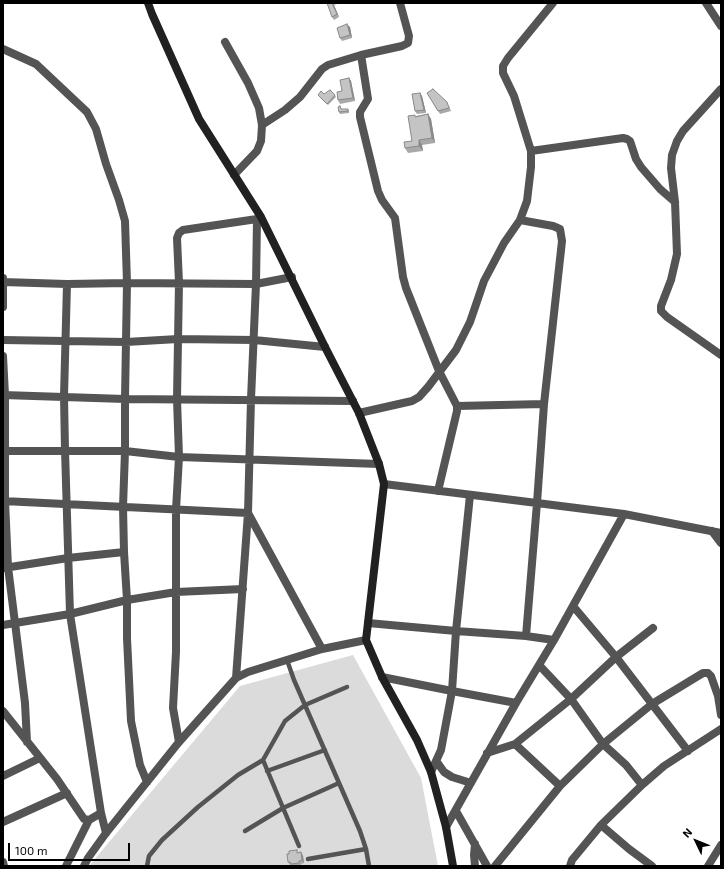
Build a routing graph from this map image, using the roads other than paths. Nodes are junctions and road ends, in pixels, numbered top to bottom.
1 (148, 3) edge
2 (400, 3) edge
3 (553, 3) edge
4 (706, 3) edge
5 (721, 26) edge
6 (225, 42) dead end
7 (3, 49) edge
8 (361, 55) junction
9 (721, 89) edge
10 (262, 125) junction
11 (531, 151) junction
12 (234, 175) junction
13 (675, 202) junction
14 (259, 218) junction
15 (520, 220) junction
16 (292, 277) junction
17 (3, 281) edge
18 (127, 283) junction
19 (179, 283) junction
20 (67, 284) junction
21 (256, 284) junction
22 (3, 307) edge
23 (178, 339) junction
24 (3, 340) edge
25 (67, 340) junction
26 (254, 340) junction
27 (126, 342) junction
28 (325, 347) junction
29 (721, 355) edge
30 (3, 356) edge
31 (439, 371) junction
32 (4, 395) edge
33 (64, 396) junction
34 (125, 398) junction
35 (177, 399) junction
36 (251, 399) junction
37 (352, 401) junction
38 (544, 404) junction
39 (457, 406) junction
40 (359, 413) junction
41 (65, 450) junction
42 (4, 451) edge
43 (125, 451) junction
44 (179, 457) junction
45 (249, 460) junction
46 (379, 464) junction
47 (384, 484) junction
48 (438, 491) junction
49 (470, 495) junction
50 (4, 501) edge
51 (67, 503) junction
52 (537, 503) junction
53 (123, 507) junction
54 (176, 510) junction
55 (248, 513) junction
56 (624, 514) junction
57 (712, 532) junction
58 (721, 533) edge
59 (721, 543) edge
60 (124, 552) junction
61 (68, 558) junction
62 (6, 567) edge
63 (243, 589) junction
64 (176, 592) junction
65 (127, 600) junction
66 (573, 606) junction
67 (70, 614) junction
68 (15, 622) junction
69 (368, 623) junction
70 (3, 625) edge
71 (653, 628) dead end
72 (456, 631) junction
73 (526, 636) junction
74 (366, 640) junction
75 (554, 640) junction
76 (322, 649) junction
77 (616, 657) junction
78 (287, 660) junction
79 (539, 665) junction
80 (382, 677) junction
81 (236, 678) junction
82 (347, 687) dead end
83 (452, 691) junction
84 (719, 695) edge
85 (570, 698) junction
86 (516, 703) junction
87 (652, 704) junction
88 (305, 705) junction
89 (4, 714) edge
90 (721, 715) edge
91 (721, 729) edge
92 (27, 742) junction
93 (179, 742) junction
94 (515, 744) junction
95 (603, 744) junction
96 (325, 750) junction
97 (688, 751) junction
98 (488, 753) junction
99 (40, 758) junction
100 (262, 760) junction
101 (437, 762) junction
102 (267, 771) junction
103 (431, 772) junction
104 (3, 776) edge
105 (147, 782) junction
106 (339, 783) junction
107 (471, 783) junction
108 (642, 785) junction
109 (560, 786) junction
110 (67, 794) junction
111 (283, 808) junction
112 (456, 811) junction
113 (101, 813) junction
114 (89, 820) junction
115 (3, 822) edge
116 (600, 824) junction
117 (446, 827) junction
118 (245, 831) dead end
119 (106, 833) junction
120 (475, 844) junction
121 (721, 845) edge
122 (299, 846) dead end
123 (366, 849) junction
124 (308, 859) dead end
125 (3, 862) edge
126 (4, 866) edge
127 (66, 866) edge
128 (84, 866) edge
129 (147, 866) edge
130 (369, 866) edge
131 (453, 866) edge
132 (475, 866) edge
133 (487, 866) edge
134 (495, 866) edge
135 (570, 866) edge
136 (652, 866) edge
137 (708, 866) edge

1 - 12 street
2 - 8 street
3 - 11 street
4 - 5 street
6 - 10 street
7 - 18 street
8 - 10 street
8 - 31 street
9 - 13 street
10 - 12 street
11 - 13 street
11 - 15 street
12 - 14 street
13 - 29 street
14 - 16 street
14 - 19 street
14 - 21 street
15 - 31 street
15 - 38 street
16 - 21 street
16 - 28 street
17 - 20 street
17 - 22 street
18 - 19 street
18 - 20 street
18 - 27 street
19 - 21 street
19 - 23 street
20 - 25 street
21 - 26 street
23 - 26 street
23 - 27 street
23 - 35 street
24 - 25 street
25 - 27 street
25 - 33 street
26 - 28 street
26 - 36 street
27 - 34 street
28 - 37 street
30 - 32 street
31 - 39 street
31 - 40 street
32 - 33 street
32 - 42 street
33 - 34 street
33 - 41 street
34 - 35 street
34 - 43 street
35 - 36 street
35 - 44 street
36 - 37 street
36 - 45 street
37 - 40 street
38 - 39 street
38 - 52 street
39 - 48 street
40 - 46 street
41 - 42 street
41 - 43 street
41 - 51 street
42 - 50 street
43 - 44 street
43 - 53 street
44 - 45 street
44 - 54 street
45 - 46 street
45 - 55 street
46 - 47 street
47 - 48 street
47 - 69 street
48 - 49 street
49 - 52 street
49 - 72 street
50 - 51 street
50 - 62 street
51 - 53 street
51 - 61 street
52 - 56 street
52 - 73 street
53 - 54 street
53 - 60 street
54 - 55 street
54 - 64 street
55 - 63 street
55 - 76 street
56 - 57 street
56 - 66 street
57 - 58 street
57 - 59 street
60 - 61 street
60 - 65 street
61 - 62 street
61 - 67 street
62 - 68 street
63 - 64 street
63 - 81 street
64 - 65 street
64 - 93 street
65 - 67 street
65 - 105 street
66 - 75 street
66 - 77 street
67 - 68 street
67 - 113 street
68 - 70 street
68 - 92 street
69 - 72 street
69 - 74 street
71 - 77 street
72 - 73 street
72 - 83 street
73 - 75 street
74 - 76 street
74 - 80 street
75 - 79 street
76 - 78 street
77 - 85 street
77 - 87 street
78 - 81 street
78 - 88 lane
79 - 85 street
79 - 86 street
80 - 83 street
80 - 103 street
81 - 93 street
82 - 88 lane
83 - 86 street
83 - 101 street
84 - 87 street
84 - 90 street
85 - 94 street
85 - 95 street
86 - 98 street
87 - 95 street
87 - 97 street
88 - 96 lane
88 - 100 lane
89 - 92 street
91 - 97 street
92 - 99 street
93 - 105 street
94 - 98 street
94 - 109 street
95 - 108 street
95 - 109 street
96 - 102 lane
96 - 106 lane
97 - 108 street
98 - 107 street
99 - 104 street
99 - 110 street
100 - 102 lane
100 - 129 lane
101 - 103 street
101 - 107 street
102 - 111 lane
103 - 117 street
105 - 119 street
106 - 111 lane
106 - 123 lane
107 - 112 street
108 - 116 street
109 - 134 street
110 - 114 street
110 - 115 street
111 - 118 lane
111 - 122 lane
112 - 117 street
112 - 120 street
113 - 114 street
113 - 119 street
114 - 127 street
116 - 135 street
116 - 136 street
117 - 131 street
119 - 128 street
120 - 132 street
120 - 133 street
121 - 137 street
123 - 124 lane
123 - 130 lane
125 - 126 street

